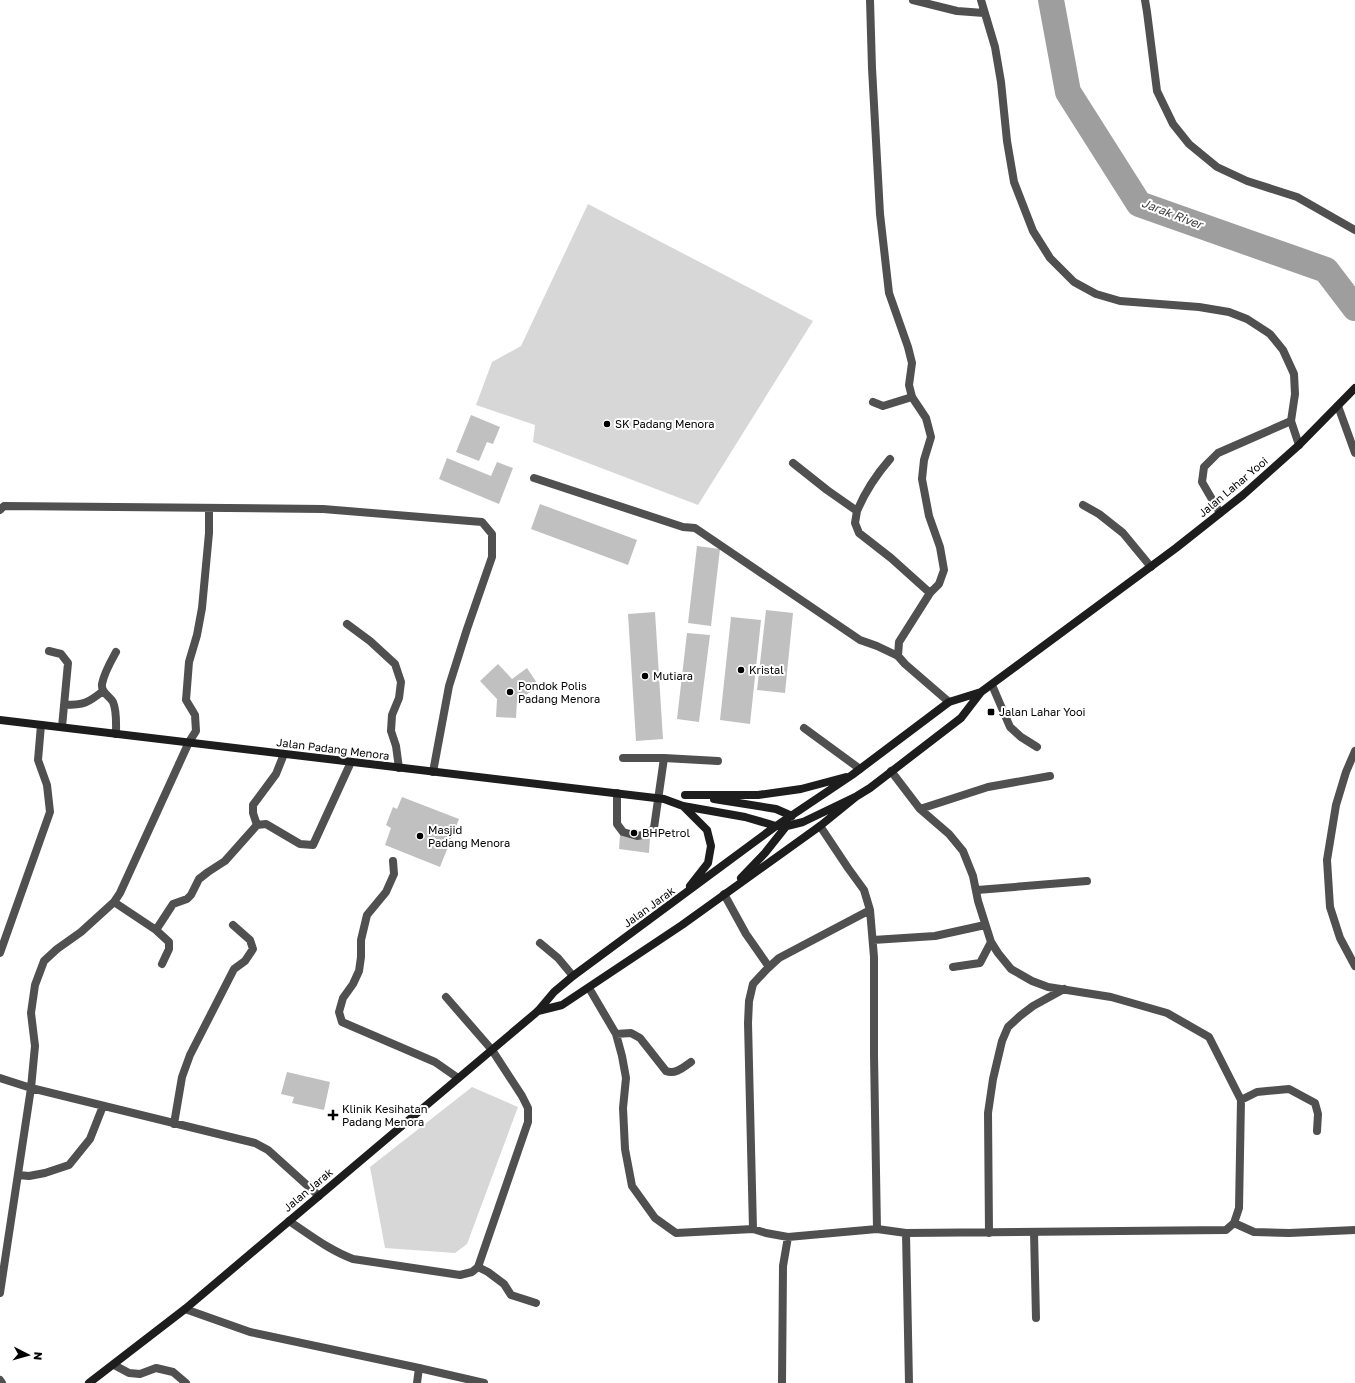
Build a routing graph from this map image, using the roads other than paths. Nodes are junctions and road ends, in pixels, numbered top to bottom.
1 (870, 0) edge
2 (913, 0) edge
3 (981, 0) edge
4 (1145, 0) edge
5 (984, 13) junction
6 (1355, 230) edge
7 (1355, 389) edge
8 (912, 397) junction
9 (874, 402) dead end
10 (1338, 406) junction
11 (1291, 421) junction
12 (1299, 445) junction
13 (1355, 453) edge
14 (890, 459) dead end
15 (793, 463) dead end
16 (534, 478) dead end
17 (1083, 505) dead end
18 (209, 508) junction
19 (0, 510) edge
20 (857, 511) junction
21 (1220, 513) junction
22 (1151, 567) junction
23 (930, 593) junction
24 (347, 624) dead end
25 (49, 651) dead end
26 (116, 652) dead end
27 (898, 656) junction
28 (992, 685) junction
29 (103, 691) junction
30 (981, 692) junction
31 (949, 702) junction
32 (64, 705) junction
33 (0, 720) edge
34 (41, 725) junction
35 (62, 727) junction
36 (804, 728) dead end
37 (116, 734) junction
38 (189, 742) junction
39 (1037, 747) dead end
40 (1355, 751) edge
41 (284, 754) junction
42 (623, 758) dead end
43 (664, 758) junction
44 (718, 760) dead end
45 (351, 762) junction
46 (399, 768) junction
47 (860, 769) junction
48 (891, 771) junction
49 (433, 772) junction
50 (852, 775) junction
51 (1050, 776) dead end
52 (618, 793) junction
53 (685, 795) junction
54 (857, 796) junction
55 (661, 798) junction
56 (683, 806) junction
57 (920, 809) junction
58 (792, 816) junction
59 (257, 825) junction
60 (776, 826) junction
61 (787, 826) junction
62 (820, 826) junction
63 (393, 861) dead end
64 (1087, 881) dead end
65 (977, 890) junction
66 (726, 893) junction
67 (684, 895) junction
68 (114, 902) junction
69 (870, 910) junction
70 (233, 925) dead end
71 (985, 925) junction
72 (156, 930) junction
73 (873, 940) junction
74 (991, 942) junction
75 (540, 943) dead end
76 (0, 953) edge
77 (162, 964) dead end
78 (1355, 966) edge
79 (769, 967) junction
80 (953, 967) dead end
81 (573, 976) junction
82 (588, 988) junction
83 (1064, 990) junction
84 (446, 997) dead end
85 (538, 1011) junction
86 (616, 1034) junction
87 (492, 1050) junction
88 (691, 1062) dead end
89 (0, 1078) edge
90 (458, 1078) junction
91 (32, 1088) junction
92 (1241, 1100) junction
93 (103, 1106) junction
94 (174, 1124) junction
95 (1317, 1131) dead end
96 (18, 1175) junction
97 (319, 1196) junction
98 (289, 1221) junction
99 (1234, 1223) junction
100 (753, 1229) junction
101 (877, 1229) junction
102 (1355, 1230) edge
103 (1034, 1232) junction
104 (906, 1233) junction
105 (989, 1233) junction
106 (788, 1237) junction
107 (478, 1267) junction
108 (0, 1293) edge
109 (536, 1303) dead end
110 (185, 1309) junction
111 (1036, 1318) dead end
112 (114, 1365) junction
113 (419, 1368) junction
114 (0, 1380) edge
115 (2, 1383) edge
116 (89, 1383) edge
117 (186, 1383) edge
118 (417, 1383) edge
119 (484, 1383) edge
120 (782, 1383) edge
121 (909, 1383) edge

1 - 8 street
2 - 5 street
3 - 5 street
4 - 6 street
5 - 11 street
7 - 10 main road, Jalan Lahar Yooi
8 - 9 street
8 - 23 street
10 - 12 main road, Jalan Lahar Yooi
10 - 13 street
11 - 12 street
11 - 21 street
12 - 21 main road, Jalan Lahar Yooi
14 - 20 street
15 - 20 street
16 - 27 street
17 - 22 street
18 - 19 street
18 - 38 street
18 - 49 street
20 - 23 street
21 - 22 main road, Jalan Lahar Yooi
22 - 28 main road, Jalan Lahar Yooi
23 - 27 street
24 - 46 street
25 - 32 street
26 - 29 street
27 - 31 street
28 - 30 main road, Jalan Lahar Yooi
28 - 39 street
29 - 32 street
29 - 37 street
30 - 31 main road, Jalan Lahar Yooi
30 - 48 main road, Jalan Lahar Yooi
31 - 47 main road, Jalan Lahar Yooi
32 - 35 street
33 - 34 main road, Jalan Padang Menora
34 - 35 main road, Jalan Padang Menora
34 - 76 street
35 - 37 main road, Jalan Padang Menora
36 - 47 street
37 - 38 main road, Jalan Padang Menora
38 - 41 main road, Jalan Padang Menora
38 - 68 street
40 - 78 street
41 - 45 main road, Jalan Padang Menora
41 - 59 street
42 - 43 street
43 - 44 street
43 - 55 street
45 - 46 main road, Jalan Padang Menora
45 - 59 street
46 - 49 main road, Jalan Padang Menora
47 - 50 main road, Jalan Lahar Yooi
48 - 54 main road, Jalan Lahar Yooi
48 - 57 street
49 - 52 main road, Jalan Padang Menora
50 - 53 main road
50 - 58 main road, Jalan Lahar Yooi
51 - 57 street
52 - 55 main road, Jalan Padang Menora
52 - 55 street
53 - 55 main road, Jalan Padang Menora
53 - 58 main road, Jalan Padang Menora
54 - 61 main road, Jalan Padang Menora
54 - 62 main road
55 - 56 main road, Jalan Padang Menora
56 - 60 main road, Jalan Padang Menora
56 - 67 main road
57 - 65 street
58 - 60 main road, Jalan Jarak
58 - 61 main road
59 - 72 street
60 - 61 main road, Jalan Padang Menora
60 - 67 main road, Jalan Jarak
61 - 66 main road
62 - 66 main road
62 - 69 street
63 - 90 street
64 - 65 street
65 - 71 street
66 - 79 street
66 - 82 main road, Jalan Jarak
67 - 81 main road, Jalan Jarak
68 - 72 street
68 - 91 street
69 - 73 street
69 - 79 street
70 - 94 street
71 - 73 street
71 - 74 street
72 - 77 street
73 - 101 street
74 - 80 street
74 - 83 street
75 - 81 street
79 - 100 street
81 - 85 main road, Jalan Jarak
82 - 85 main road, Jalan Jarak
82 - 86 street
83 - 92 street
83 - 105 street
84 - 87 street
85 - 87 main road, Jalan Jarak
86 - 88 street
86 - 100 street
87 - 90 main road, Jalan Jarak
87 - 107 street
89 - 91 street
90 - 97 main road, Jalan Jarak
91 - 93 street
91 - 96 street
92 - 95 street
92 - 99 street
93 - 94 street
93 - 96 street
94 - 97 street
96 - 108 street
97 - 98 main road, Jalan Jarak
98 - 107 street
98 - 110 main road, Jalan Jarak
99 - 102 street
99 - 103 street
100 - 106 street
101 - 104 street
101 - 106 street
103 - 105 street
103 - 111 street
104 - 105 street
104 - 121 street
106 - 120 street
107 - 109 street
110 - 112 main road, Jalan Jarak
110 - 113 street
112 - 116 main road, Jalan Jarak
112 - 117 street
113 - 118 street
113 - 119 street
114 - 115 street

